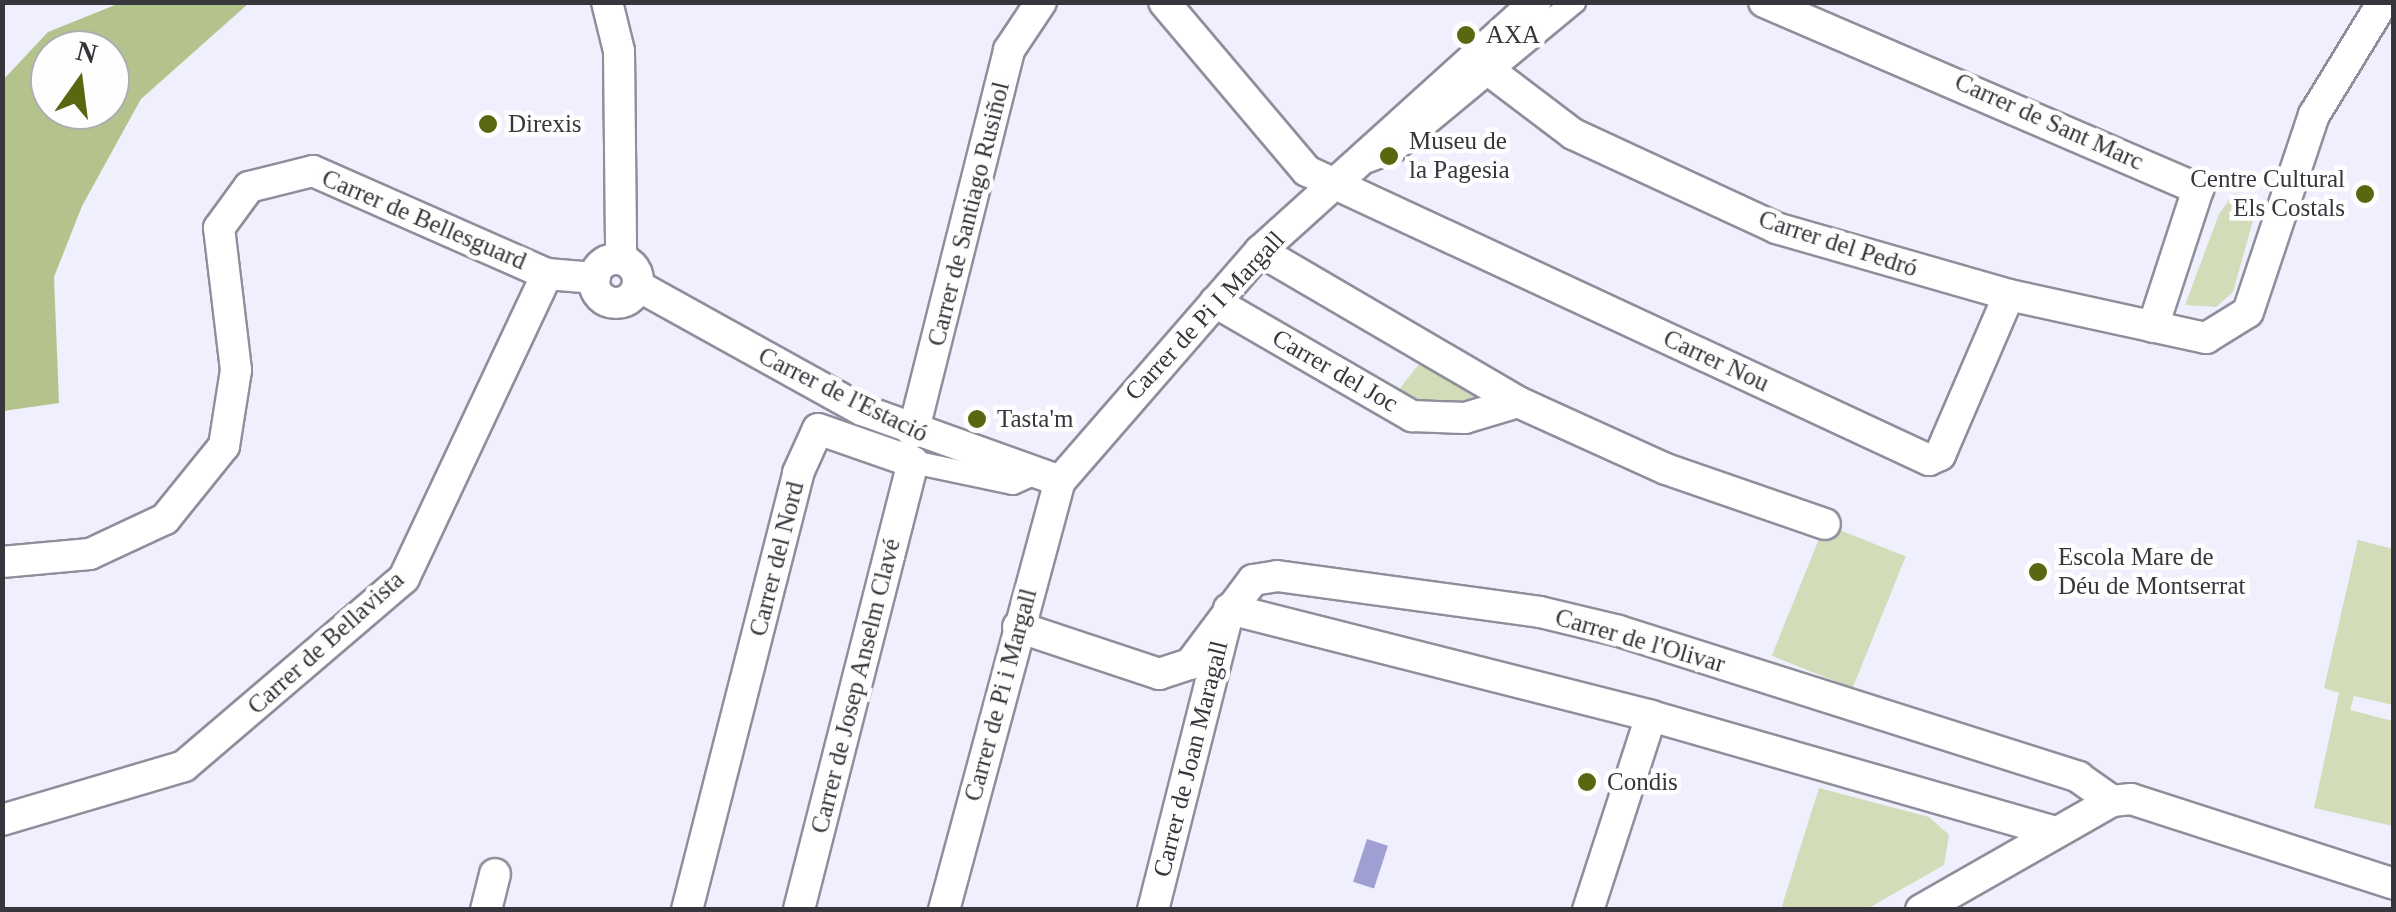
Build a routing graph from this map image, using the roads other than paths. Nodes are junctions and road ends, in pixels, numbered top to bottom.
1 (607, 2) edge
2 (1041, 2) edge
3 (1164, 2) edge
4 (1536, 2) edge
5 (1574, 2) edge
6 (1764, 2) edge
7 (2383, 2) edge
8 (1494, 74) junction
9 (1362, 163) junction
10 (1334, 186) junction
11 (1260, 251) junction
12 (621, 259) junction
13 (548, 274) junction
14 (595, 278) junction
15 (638, 286) junction
16 (2009, 295) junction
17 (1215, 302) junction
18 (2153, 327) junction
19 (1518, 402) junction
20 (913, 447) junction
21 (1047, 477) junction
22 (1826, 524) dead end
23 (2, 562) edge
24 (1228, 609) junction
25 (1018, 626) junction
26 (1651, 716) junction
27 (2053, 770) junction
28 (2112, 801) junction
29 (2, 820) edge
30 (2066, 826) junction
31 (495, 874) dead end
32 (2394, 884) edge
33 (486, 910) edge
34 (688, 910) edge
35 (800, 910) edge
36 (944, 910) edge
37 (1153, 910) edge
38 (1588, 910) edge
39 (1921, 910) edge

1 - 12 street
2 - 20 street, Carrer de Santiago Rusiñol
3 - 10 street, Carrer Nou
4 - 9 street, Carrer de Pi I Margall
5 - 8 street, Carrer de Pi I Margall
6 - 18 street, Carrer de Sant Marc
7 - 18 street, Carrer del Pedró
8 - 9 street, Carrer de Pi I Margall
8 - 16 street, Carrer del Pedró
9 - 10 street, Carrer de Pi I Margall
10 - 11 street, Carrer de Pi I Margall
10 - 16 street, Carrer Nou
11 - 17 street, Carrer de Pi I Margall
11 - 19 street
12 - 14 street
12 - 15 street
13 - 14 street, Carrer de Bellesguard
13 - 23 street, Carrer de Bellesguard
13 - 29 street, Carrer de Bellavista
14 - 15 street
15 - 20 street, Carrer de l'Estació
16 - 18 street, Carrer del Pedró
17 - 19 street, Carrer del Joc
17 - 21 street, Carrer de Pi I Margall
19 - 22 street
20 - 21 street, Carrer de l'Estació
20 - 34 street, Carrer del Nord
20 - 35 street, Carrer de Josep Anselm Clavé
21 - 25 street, Carrer de Pi i Margall
24 - 25 street, Carrer de l'Olivar
24 - 26 street
24 - 27 street, Carrer de l'Olivar
24 - 37 street, Carrer de Joan Maragall
25 - 36 street, Carrer de Pi i Margall
26 - 30 street
26 - 38 street
27 - 28 street, Carrer de l'Olivar
27 - 30 street
28 - 30 street
28 - 32 street, Carrer de l'Olivar
30 - 39 street
31 - 33 street

